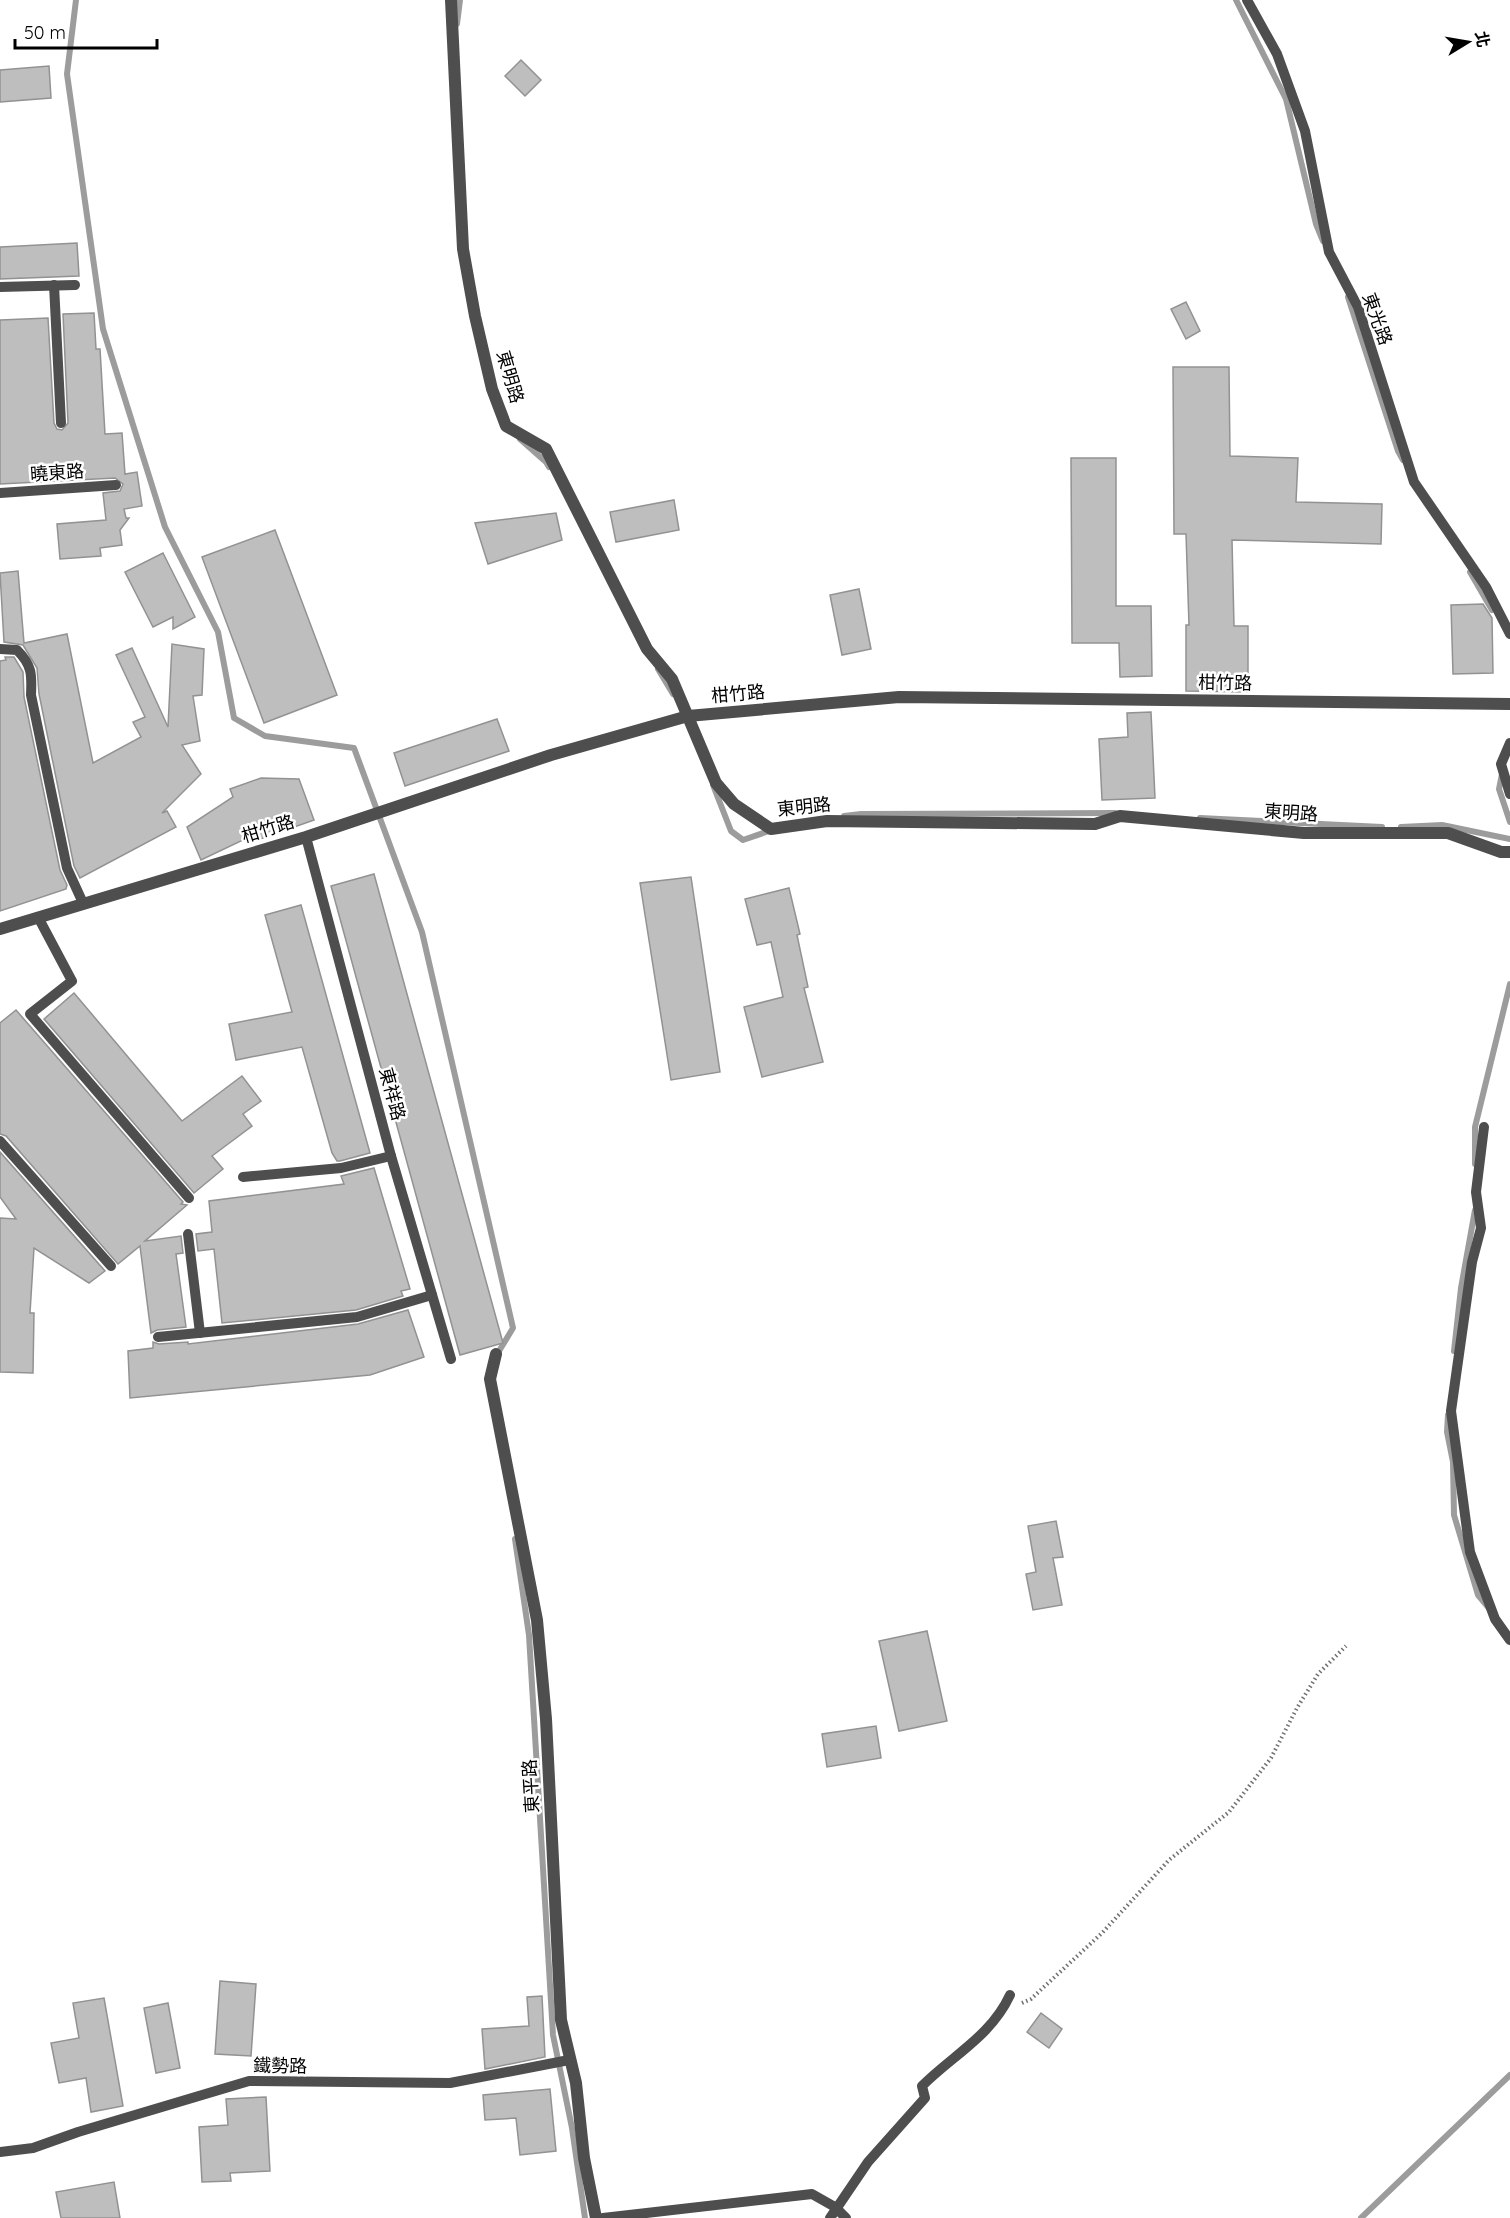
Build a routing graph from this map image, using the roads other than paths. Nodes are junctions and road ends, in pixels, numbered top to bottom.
1 (451, 0) edge
2 (1247, 0) edge
3 (54, 285) junction
4 (75, 285) dead end
5 (0, 287) edge
6 (60, 423) dead end
7 (116, 485) dead end
8 (0, 493) edge
9 (1510, 634) edge
10 (0, 649) edge
11 (1510, 704) edge
12 (688, 716) junction
13 (1510, 743) edge
14 (1510, 794) edge
15 (306, 837) junction
16 (1510, 852) edge
17 (84, 903) junction
18 (38, 917) junction
19 (0, 929) edge
20 (1484, 1127) dead end
21 (0, 1141) edge
22 (391, 1156) junction
23 (243, 1178) dead end
24 (189, 1198) dead end
25 (188, 1234) dead end
26 (111, 1266) dead end
27 (432, 1295) junction
28 (200, 1333) junction
29 (158, 1337) dead end
30 (496, 1354) dead end
31 (452, 1359) dead end
32 (1510, 1640) edge
33 (1010, 1995) dead end
34 (569, 2060) junction
35 (0, 2152) edge
36 (835, 2207) junction
37 (596, 2218) edge
38 (603, 2218) edge
39 (830, 2218) edge
40 (846, 2218) edge

1 - 12 street, 東明路
2 - 9 lane, 東光路
3 - 4 lane
3 - 5 lane
3 - 6 lane
7 - 8 lane, 曉東路
10 - 17 lane
11 - 12 street, 柑竹路
12 - 15 street, 柑竹路
12 - 16 street, 東明路
13 - 14 lane
15 - 17 street, 柑竹路
15 - 22 lane, 東祥路
17 - 18 street, 柑竹路
18 - 19 street, 柑竹路
18 - 24 lane
20 - 32 lane
21 - 26 lane
22 - 23 lane
22 - 27 lane, 東祥路
25 - 28 lane
27 - 28 lane
27 - 31 lane, 東祥路
28 - 29 lane
30 - 34 street, 東平路
33 - 36 lane
34 - 35 lane, 鐵勢路
34 - 37 street, 東平路
36 - 38 lane
36 - 39 lane
36 - 40 lane

